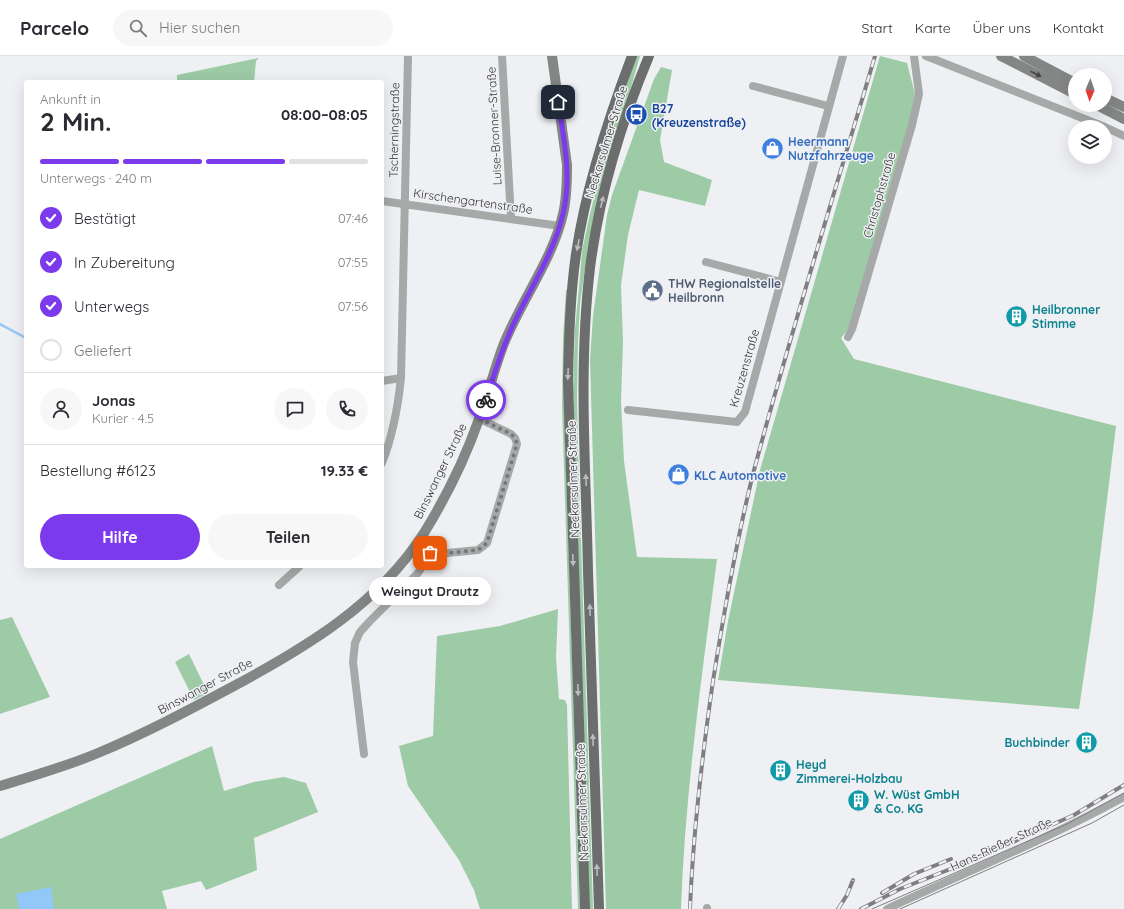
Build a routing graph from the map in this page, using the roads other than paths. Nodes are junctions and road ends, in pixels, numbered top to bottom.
1 (408, 56) edge
2 (502, 56) edge
3 (552, 56) edge
4 (632, 56) edge
5 (648, 56) edge
6 (843, 56) edge
7 (914, 56) edge
8 (926, 56) edge
9 (1001, 56) edge
10 (1024, 56) edge
11 (1068, 79) edge
12 (753, 86) dead end
13 (1068, 90) edge
14 (1112, 101) edge
15 (828, 106) junction
16 (1124, 107) edge
17 (1110, 112) edge
18 (1124, 119) edge
19 (1087, 120) edge
20 (1112, 130) edge
21 (1124, 136) edge
22 (384, 201) edge
23 (404, 204) junction
24 (511, 219) junction
25 (560, 226) junction
26 (706, 262) dead end
27 (781, 282) junction
28 (848, 337) dead end
29 (401, 378) junction
30 (384, 381) edge
31 (628, 410) dead end
32 (480, 419) junction
33 (384, 458) edge
34 (416, 544) junction
35 (430, 553) junction
36 (298, 568) edge
37 (279, 585) dead end
38 (364, 754) dead end
39 (0, 786) edge
40 (1124, 797) edge
41 (584, 909) edge
42 (599, 909) edge
43 (887, 909) edge

1 - 23 street, Tscherningstraße
2 - 24 street, Luise-Bronner-Straße
3 - 25 main road, Binswanger Straße
4 -> 41 main road, Neckarsulmer Straße
42 -> 5 main road, Neckarsulmer Straße
6 - 15 street, Kreuzenstraße
7 - 28 street, Christophstraße
8 - 19 street
9 -> 13 main road
10 - 11 main road
12 - 15 street
14 - 16 main road
15 - 27 street, Kreuzenstraße
17 - 18 main road
20 - 21 street
22 - 23 street, Kirschengartenstraße
23 - 24 street, Kirschengartenstraße
23 - 29 street, Tscherningstraße
24 - 25 street, Kirschengartenstraße
25 - 32 main road, Binswanger Straße
26 - 27 street
27 - 31 street, Kreuzenstraße
29 - 30 street
29 - 33 street, Tscherningstraße
32 - 34 main road, Binswanger Straße
32 - 35 street
34 - 35 street
34 - 39 main road, Binswanger Straße
35 - 38 street
36 - 37 street
40 - 43 street, Hans-Rießer-Straße

